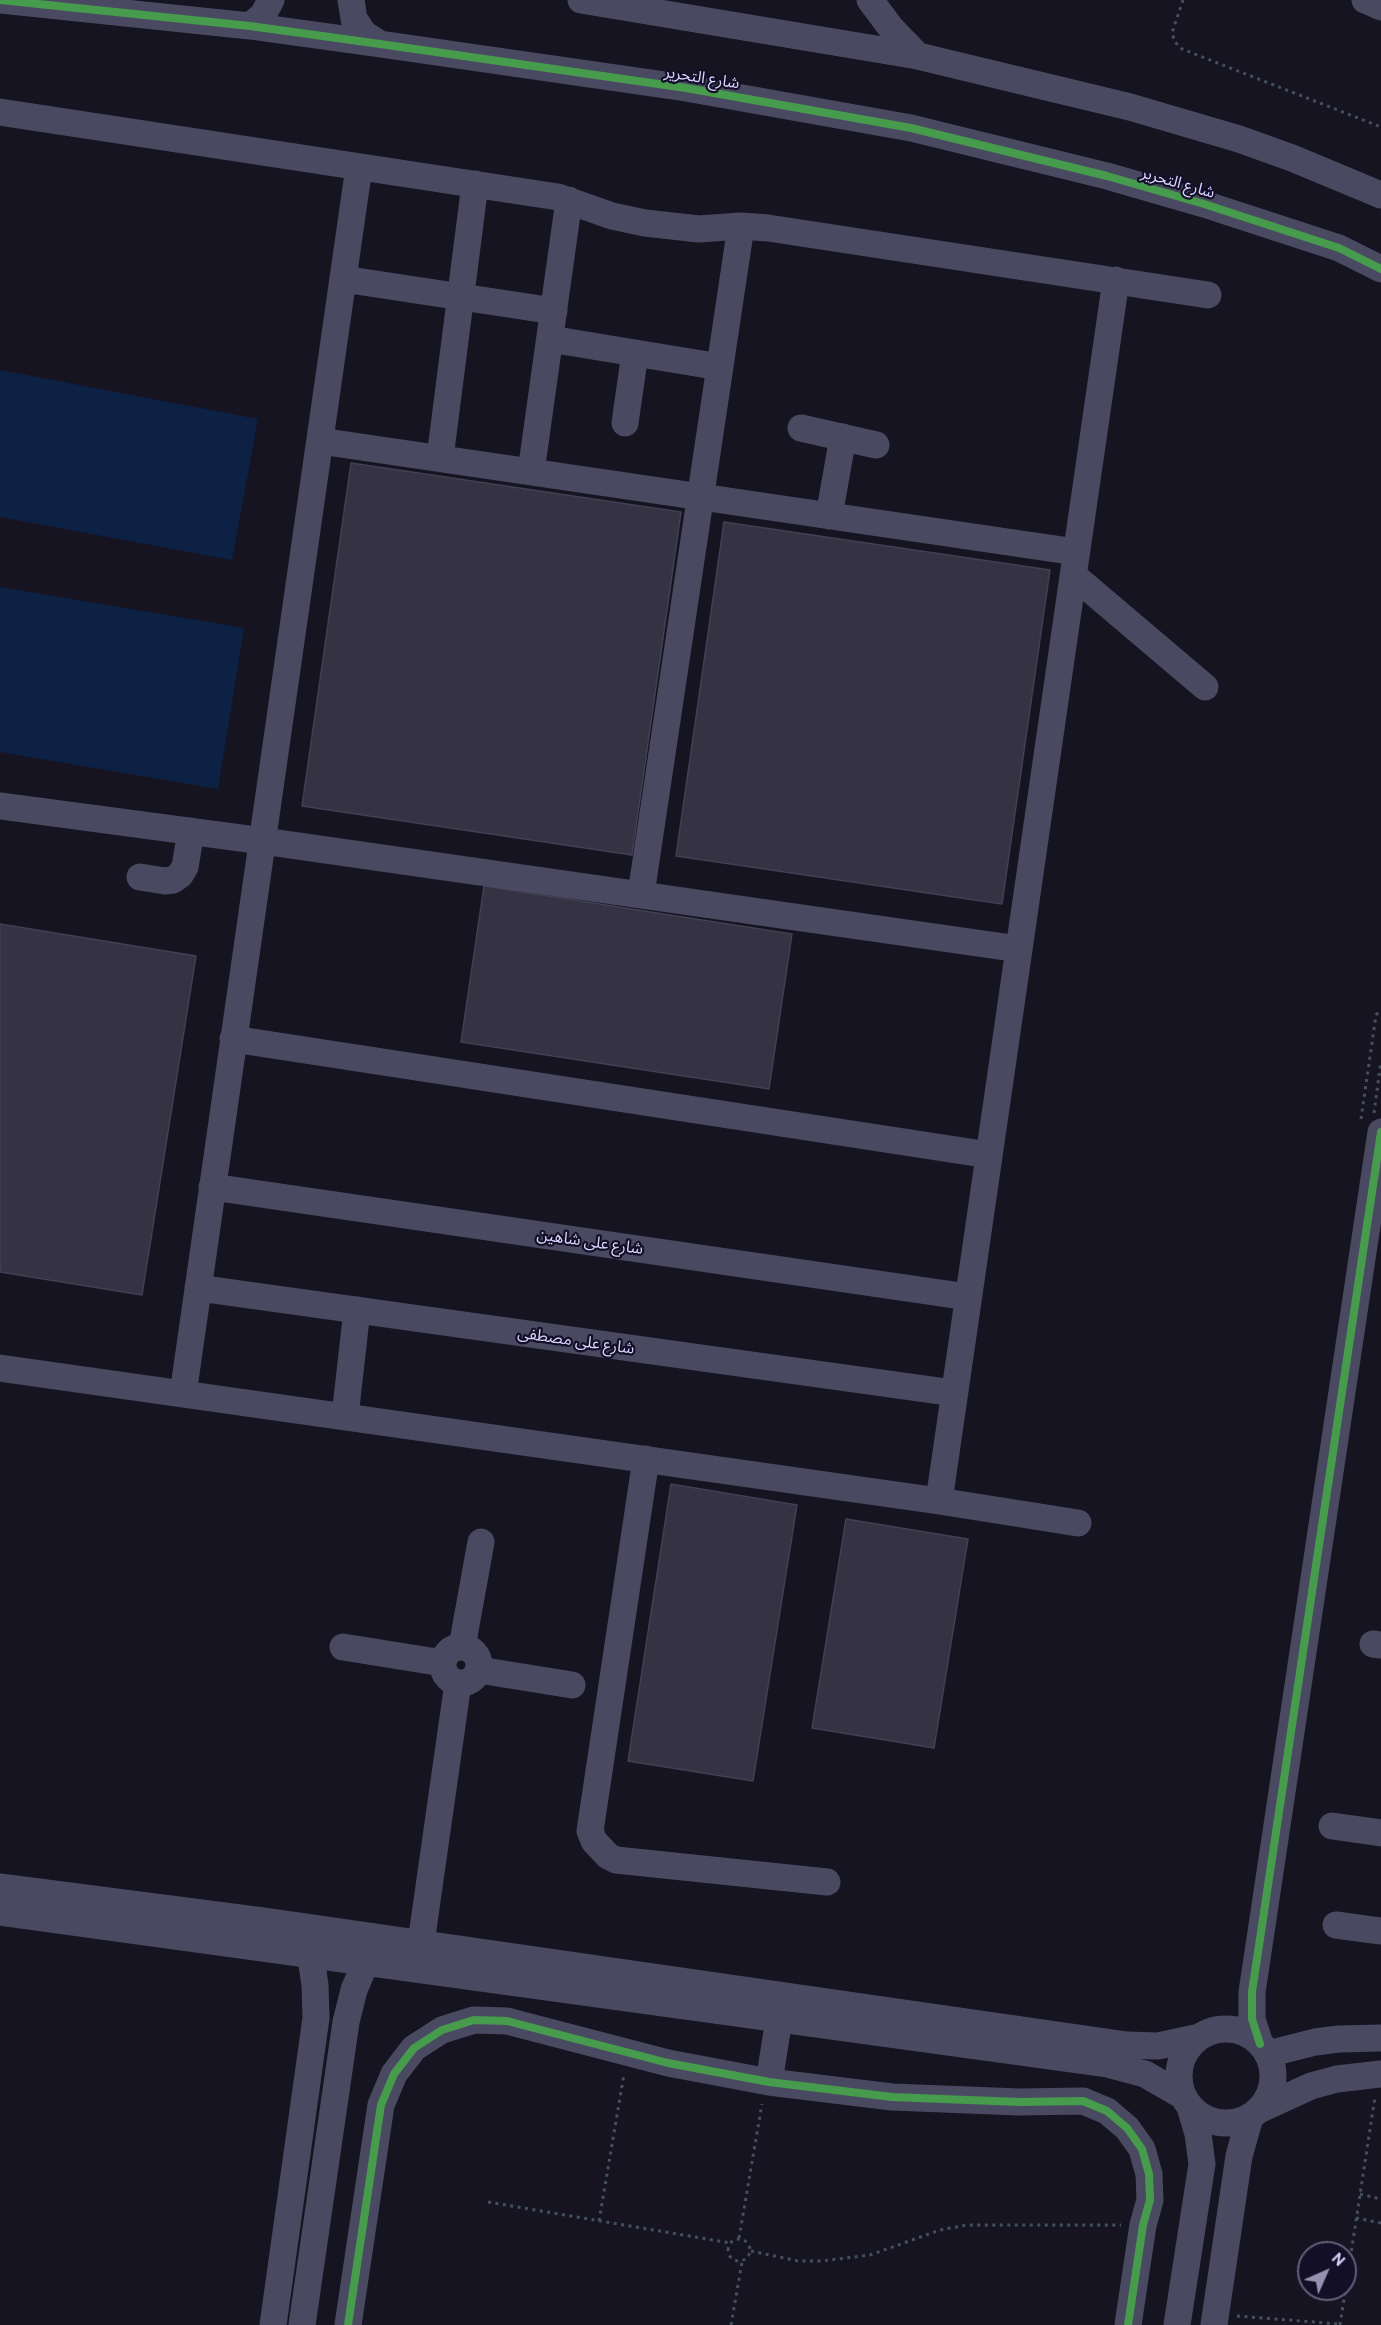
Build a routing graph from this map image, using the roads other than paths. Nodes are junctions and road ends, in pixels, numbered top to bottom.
1 (0, 0) edge
2 (271, 0) edge
3 (351, 0) edge
4 (581, 0) edge
5 (666, 0) edge
6 (870, 0) edge
7 (1365, 0) edge
8 (1381, 7) edge
9 (637, 8) junction
10 (250, 26) junction
11 (380, 44) junction
12 (918, 56) junction
13 (0, 112) edge
14 (358, 167) junction
15 (475, 184) junction
16 (1381, 195) edge
17 (569, 200) junction
18 (741, 226) junction
19 (1381, 269) edge
20 (343, 279) junction
21 (1116, 280) junction
22 (1208, 295) dead end
23 (460, 297) junction
24 (554, 312) junction
25 (550, 339) junction
26 (635, 353) junction
27 (720, 367) junction
28 (625, 423) dead end
29 (801, 428) dead end
30 (843, 438) junction
31 (320, 441) junction
32 (876, 445) dead end
33 (440, 459) junction
34 (531, 472) junction
35 (700, 497) junction
36 (829, 516) junction
37 (1075, 563) junction
38 (1205, 687) dead end
39 (0, 806) edge
40 (191, 831) junction
41 (263, 841) junction
42 (140, 877) dead end
43 (641, 894) junction
44 (1019, 949) junction
45 (233, 1039) junction
46 (1381, 1132) edge
47 (989, 1155) junction
48 (1378, 1176) edge
49 (212, 1187) junction
50 (198, 1288) junction
51 (968, 1297) junction
52 (357, 1310) junction
53 (0, 1368) edge
54 (954, 1393) junction
55 (183, 1394) junction
56 (345, 1416) junction
57 (646, 1459) junction
58 (939, 1501) junction
59 (1078, 1522) dead end
60 (481, 1542) dead end
61 (343, 1647) dead end
62 (460, 1666) junction
63 (572, 1685) dead end
64 (1332, 1826) dead end
65 (1381, 1833) edge
66 (827, 1882) dead end
67 (5, 1900) edge
68 (263, 1921) junction
69 (1336, 1925) dead end
70 (307, 1927) junction
71 (1381, 1931) edge
72 (260, 1947) junction
73 (368, 1949) junction
74 (416, 1951) junction
75 (309, 1954) junction
76 (770, 2017) junction
77 (316, 2018) junction
78 (346, 2022) junction
79 (1200, 2037) junction
80 (1381, 2038) edge
81 (1144, 2046) junction
82 (1264, 2049) junction
83 (1145, 2074) junction
84 (1380, 2074) edge
85 (762, 2081) junction
86 (1187, 2101) junction
87 (1256, 2113) junction
88 (1202, 2164) junction
89 (1236, 2170) junction
90 (1215, 2319) edge
91 (273, 2325) edge
92 (302, 2325) edge
93 (348, 2325) edge
94 (1128, 2325) edge
95 (1177, 2325) edge

1 - 10 street, شارع التحرير
2 - 10 street
3 - 11 street
4 - 9 street
5 - 9 street
6 - 12 street
7 - 8 street
9 - 12 street
10 - 11 street, شارع التحرير
11 - 19 street, شارع التحرير
12 - 16 street
13 - 14 street
14 - 15 street
14 - 20 street
15 - 17 street
15 - 23 street
17 - 18 street
17 - 24 street
18 - 21 street
18 - 27 street
20 - 23 street
20 - 31 street
21 - 22 street
21 - 37 street
23 - 24 street
23 - 33 street
24 - 25 street
25 - 26 street
25 - 34 street
26 - 27 street
26 - 28 street
27 - 35 street
29 - 30 street
30 - 32 street
30 - 36 street
31 - 33 street
31 - 41 street
33 - 34 street
34 - 35 street
35 - 36 street
35 - 43 street
36 - 37 street
37 - 38 street
37 - 44 street
39 - 40 street
40 - 41 street
40 - 42 street
41 - 43 street
41 - 45 street
43 - 44 street
44 - 47 street
45 - 47 street
45 - 49 street
46 - 48 street
47 - 51 street
48 - 82 street
49 - 50 street
49 - 51 street, شارع على شاهين
50 - 52 street, شارع على مصطفى
50 - 55 street
51 - 54 street
52 - 54 street, شارع على مصطفى
52 - 56 street
53 - 55 street
54 - 58 street
55 - 56 street
56 - 57 street
57 - 58 street
57 - 66 street
58 - 59 street
60 - 62 street
61 - 62 street
62 - 63 street
62 - 74 street
64 - 65 street
67 - 68 street
67 - 72 street
68 - 70 street
68 - 72 street
69 - 71 street
70 - 73 street
70 - 75 street
72 - 75 street
73 - 74 street
73 - 75 street
73 - 78 street
74 - 76 street
74 - 81 street
75 - 77 street
76 - 83 street
76 - 85 street
77 - 78 street
77 - 91 street
78 - 92 street
79 - 81 street
79 - 82 street
79 - 86 street
80 - 82 street
81 - 83 street
82 - 87 street
83 - 86 street
84 - 87 street
85 - 93 street
85 - 94 street
86 - 87 street
86 - 88 street
87 - 89 street
88 - 89 street
88 - 95 street
89 - 90 street

